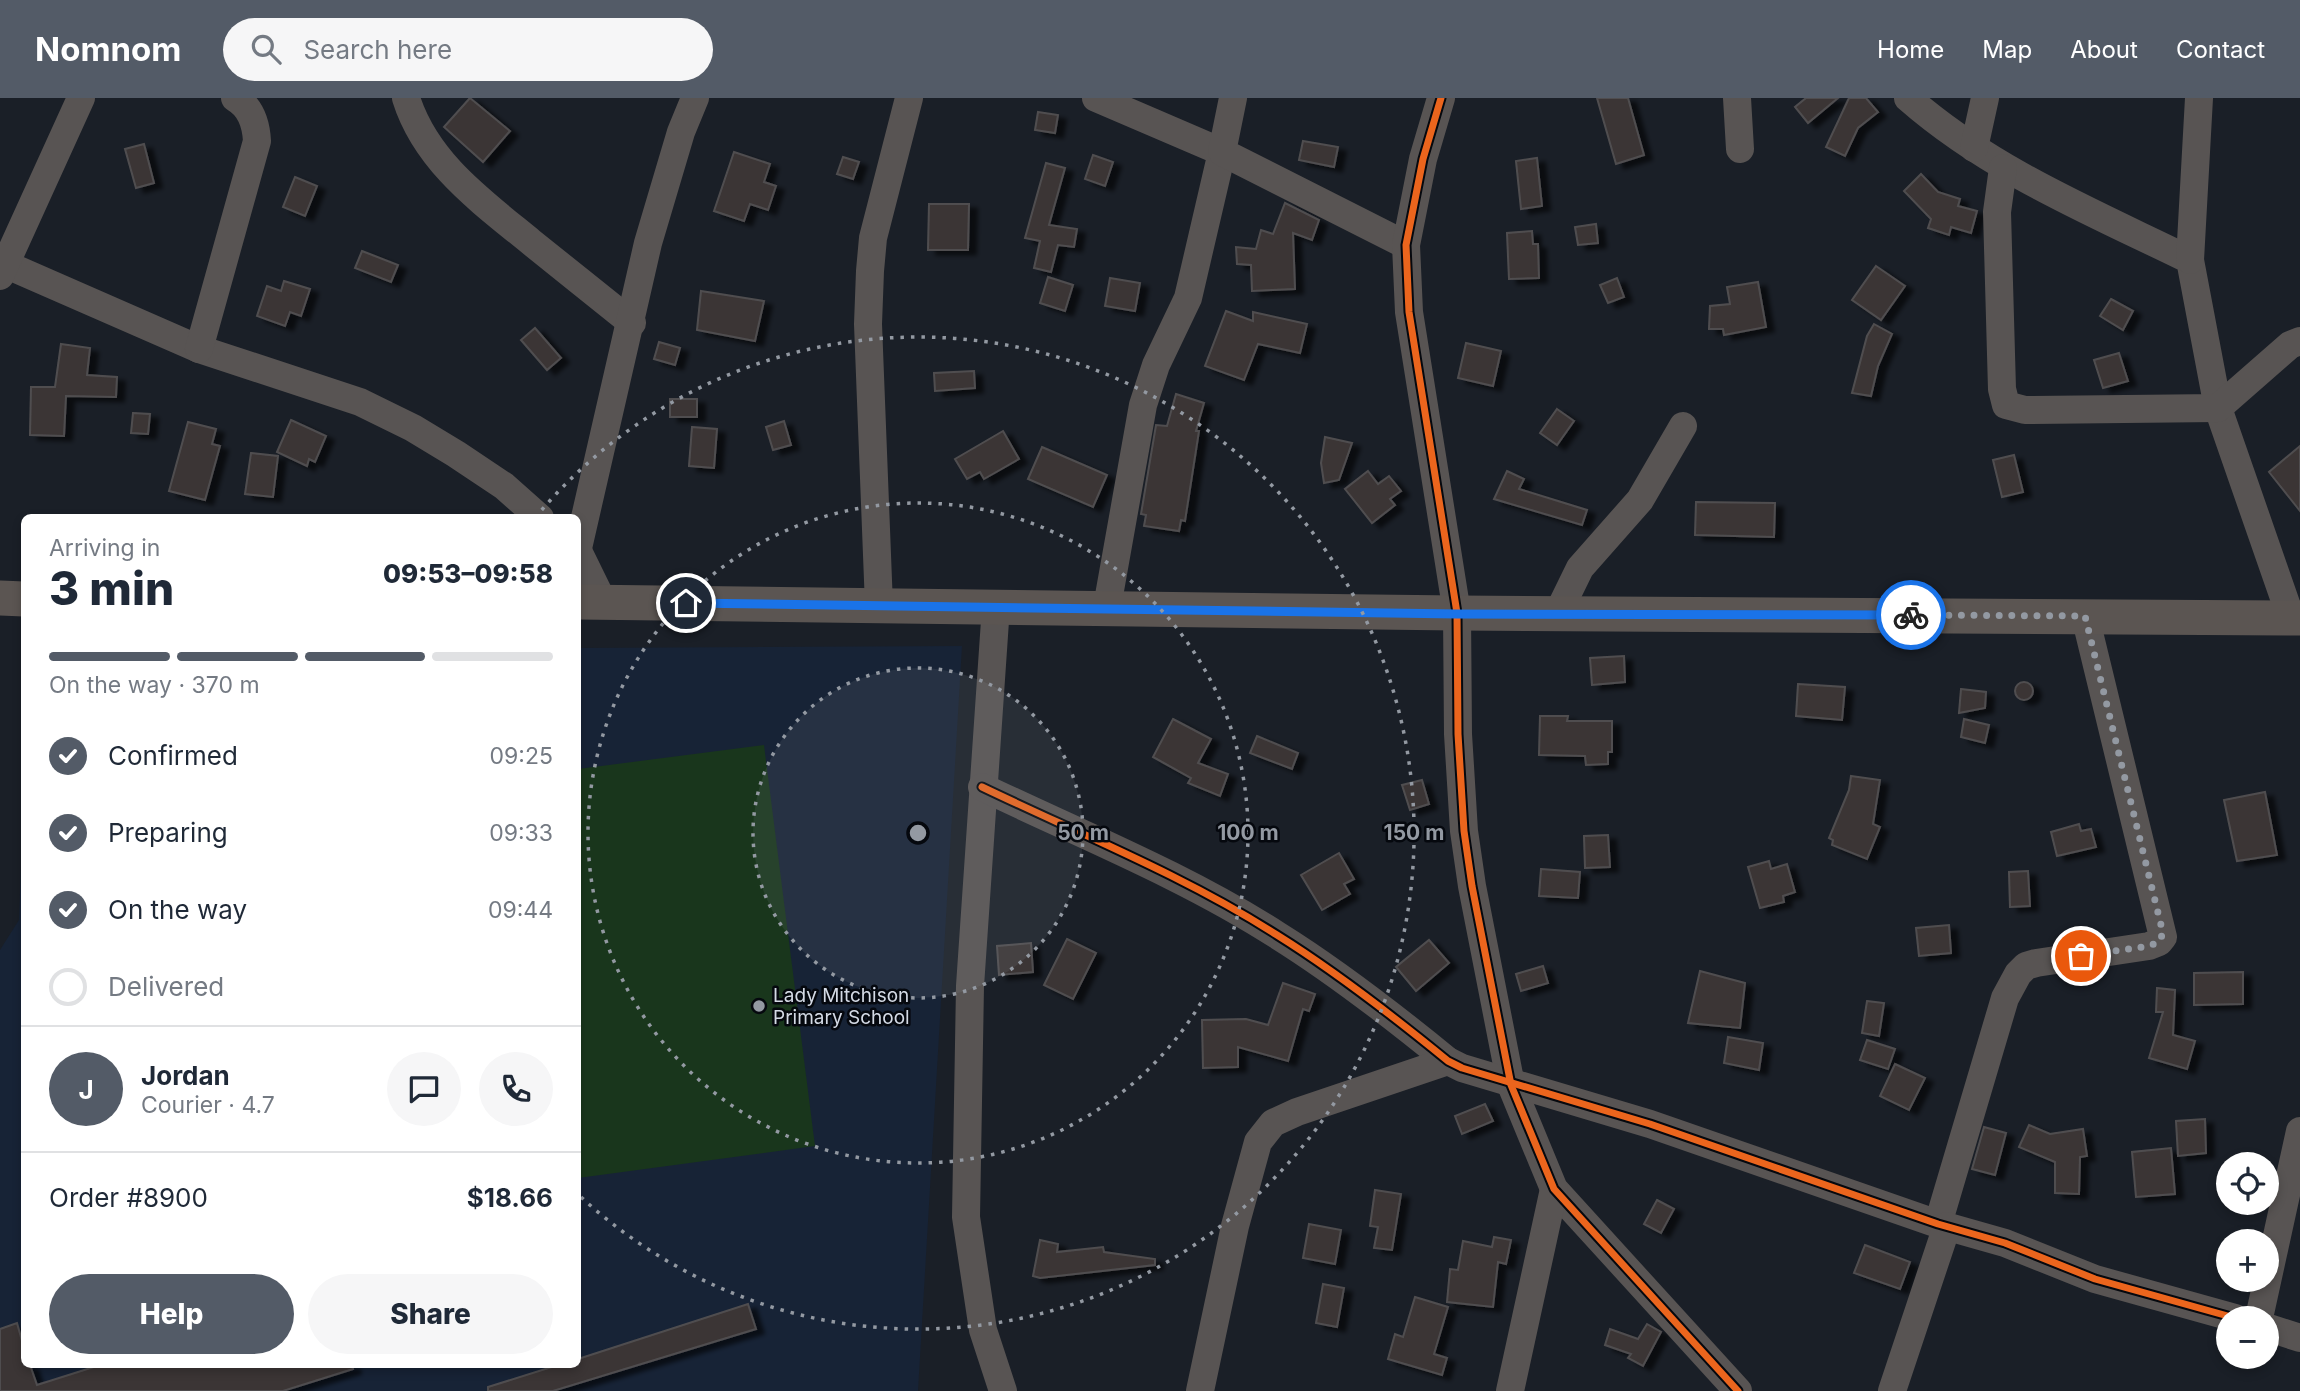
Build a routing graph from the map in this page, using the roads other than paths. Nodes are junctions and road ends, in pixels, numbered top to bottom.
1 (81, 98) edge
2 (235, 98) edge
3 (406, 98) edge
4 (695, 98) edge
5 (909, 98) edge
6 (1096, 98) edge
7 (1233, 98) edge
8 (1441, 98) edge
9 (1737, 98) edge
10 (1908, 98) edge
11 (1985, 98) edge
12 (2199, 98) edge
13 (1974, 148) junction
14 (1740, 149) dead end
15 (1222, 152) junction
16 (2003, 169) junction
17 (1406, 245) junction
18 (2190, 260) junction
19 (1, 267) edge
20 (632, 323) junction
21 (2300, 341) edge
22 (198, 349) junction
23 (2218, 408) junction
24 (1683, 426) dead end
25 (536, 514) edge
26 (581, 536) edge
27 (581, 562) edge
28 (0, 598) edge
29 (21, 599) edge
30 (590, 602) edge
31 (879, 606) junction
32 (996, 606) junction
33 (1107, 607) junction
34 (1558, 613) junction
35 (1457, 614) junction
36 (2085, 616) junction
37 (2295, 618) edge
38 (982, 787) junction
39 (1448, 1061) junction
40 (1511, 1085) junction
41 (2300, 1131) edge
42 (1554, 1189) junction
43 (1943, 1225) junction
44 (2262, 1306) edge
45 (2216, 1313) edge
46 (2279, 1331) edge
47 (2300, 1338) edge
48 (1003, 1391) edge
49 (1200, 1391) edge
50 (1510, 1391) edge
51 (1738, 1391) edge
52 (1892, 1391) edge

1 - 19 street
2 - 22 street
3 - 20 street
4 - 20 street
5 - 31 street
6 - 15 street
7 - 15 street
8 - 17 street
9 - 14 street
10 - 13 street
11 - 13 street
12 - 18 street
13 - 16 street
15 - 17 street
15 - 33 street
16 - 18 street
16 - 23 street
17 - 35 street
18 - 23 street
19 - 22 street
20 - 26 street
21 - 23 street
22 - 25 street
23 - 37 street
24 - 34 street
27 - 30 street
28 - 29 main road
30 - 31 main road
31 - 32 main road
32 - 33 main road
32 - 38 street
33 - 35 main road
34 - 35 main road
34 - 36 main road
35 - 40 street
36 - 37 main road
36 - 43 street
38 - 39 street
38 - 48 street
39 - 40 street
39 - 49 street
40 - 42 street
40 - 43 street
41 - 44 street
42 - 50 street
42 - 51 street
43 - 45 street
43 - 52 street
46 - 47 street

